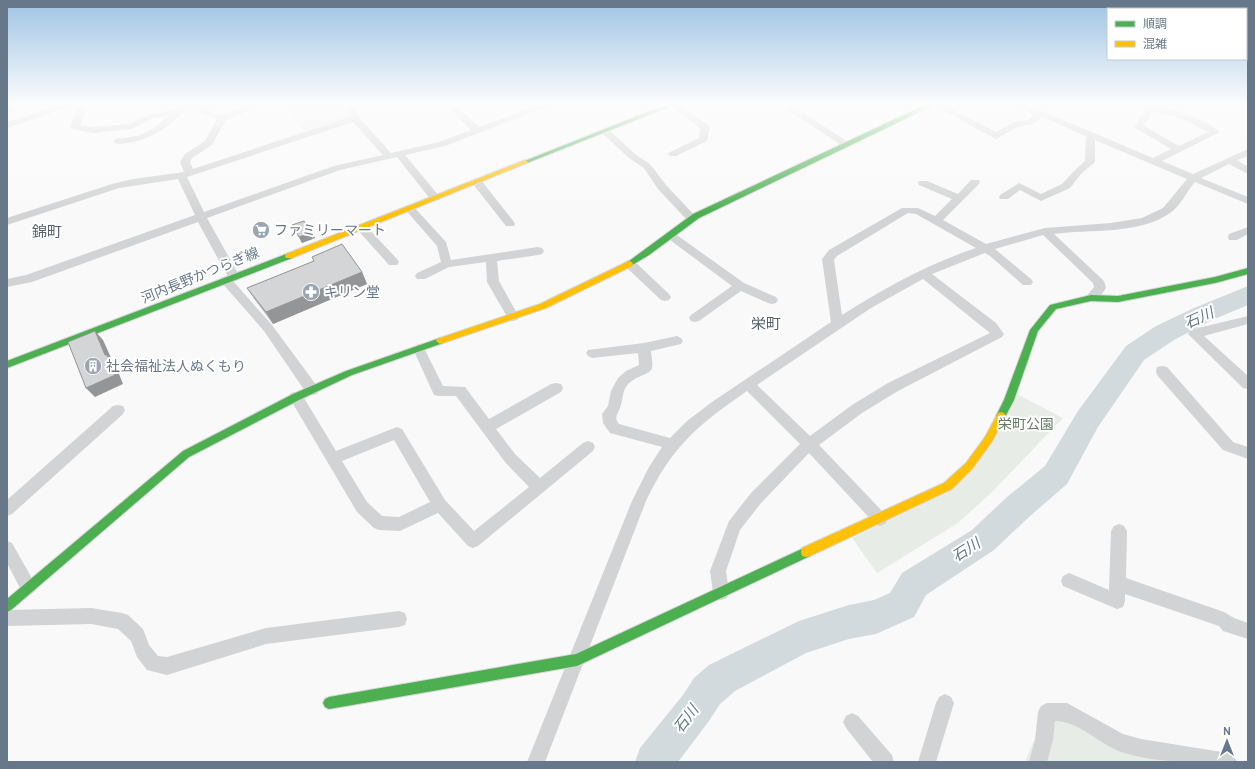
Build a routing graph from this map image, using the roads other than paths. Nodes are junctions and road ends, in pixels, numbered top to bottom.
1 (118, 141) dead end
2 (132, 141) edge
3 (210, 141) edge
4 (286, 141) edge
5 (379, 141) edge
6 (450, 141) edge
7 (580, 141) edge
8 (616, 141) edge
9 (700, 141) edge
10 (841, 141) edge
11 (853, 141) edge
12 (1090, 141) edge
13 (1106, 141) edge
14 (1164, 141) edge
15 (1196, 141) edge
16 (846, 144) junction
17 (1178, 149) junction
18 (1248, 152) edge
19 (673, 154) dead end
20 (394, 155) junction
21 (1154, 160) junction
22 (1230, 161) junction
23 (1248, 170) edge
24 (185, 174) junction
25 (1194, 178) junction
26 (477, 182) junction
27 (923, 182) dead end
28 (975, 182) dead end
29 (1004, 197) dead end
30 (435, 198) junction
31 (959, 198) junction
32 (1248, 201) edge
33 (409, 208) junction
34 (201, 217) junction
35 (692, 219) junction
36 (936, 221) junction
37 (7, 222) edge
38 (510, 224) dead end
39 (362, 227) junction
40 (1248, 230) edge
41 (1045, 231) junction
42 (670, 235) junction
43 (1233, 237) dead end
44 (984, 248) junction
45 (538, 251) dead end
46 (491, 258) junction
47 (393, 262) dead end
48 (447, 264) junction
49 (630, 264) junction
50 (1248, 271) edge
51 (924, 274) junction
52 (422, 276) dead end
53 (230, 279) junction
54 (1027, 282) dead end
55 (7, 284) edge
56 (740, 286) junction
57 (665, 297) dead end
58 (1090, 298) junction
59 (772, 300) dead end
60 (513, 317) junction
61 (695, 318) dead end
62 (1248, 320) edge
63 (837, 325) junction
64 (677, 341) dead end
65 (644, 348) junction
66 (419, 349) junction
67 (592, 354) dead end
68 (7, 365) edge
69 (1162, 371) dead end
70 (748, 384) junction
71 (1248, 384) edge
72 (556, 388) dead end
73 (312, 390) junction
74 (296, 397) junction
75 (118, 410) dead end
76 (487, 427) junction
77 (672, 444) junction
78 (809, 444) junction
79 (588, 447) dead end
80 (1248, 453) edge
81 (333, 459) junction
82 (539, 487) junction
83 (440, 504) junction
84 (7, 509) edge
85 (880, 519) junction
86 (1119, 531) dead end
87 (7, 548) edge
88 (1069, 581) dead end
89 (1117, 583) junction
90 (28, 587) junction
91 (721, 592) junction
92 (7, 606) edge
93 (7, 618) edge
94 (399, 619) dead end
95 (1248, 631) edge
96 (577, 660) junction
97 (329, 703) dead end
98 (945, 703) dead end
99 (852, 722) dead end
100 (536, 762) edge
101 (885, 762) edge
102 (927, 762) edge
103 (1038, 762) edge
104 (1228, 762) edge

1 - 2 street
3 - 24 street
4 - 24 street
5 - 20 street
6 - 20 street
7 - 26 street, 河内長野かつらぎ線
8 - 35 street
9 - 19 street
10 - 16 street
11 - 16 street
12 - 29 street
13 - 21 street
14 - 17 street
15 - 17 street
16 - 35 street
17 - 21 street
18 - 22 street
20 - 30 street
20 - 34 street
21 - 25 street
22 - 23 street
22 - 25 street
24 - 34 street
24 - 37 street
25 - 32 street
25 - 41 street
26 - 30 street, 河内長野かつらぎ線
26 - 38 street
27 - 31 street
28 - 31 street
30 - 33 street, 河内長野かつらぎ線
31 - 36 street
33 - 39 street, 河内長野かつらぎ線
33 - 48 street
34 - 53 street
34 - 55 street
35 - 42 street
36 - 44 street
36 - 63 street
39 - 47 street
39 - 53 street, 河内長野かつらぎ線
40 - 43 street
41 - 44 street
41 - 58 street
42 - 49 street
42 - 56 street
44 - 51 street
44 - 54 street
45 - 46 street
46 - 48 street
46 - 60 street
48 - 52 street
49 - 57 street
49 - 60 street
50 - 58 street
51 - 63 street
51 - 78 street
53 - 68 street, 河内長野かつらぎ線
53 - 73 street
56 - 59 street
56 - 61 street
58 - 85 street
60 - 66 street
62 - 71 street
63 - 70 street
64 - 65 street
65 - 67 street
65 - 77 street
66 - 73 street
66 - 76 street
69 - 80 street
70 - 77 street
70 - 78 street
72 - 76 street
73 - 74 street
74 - 81 street
74 - 90 street
75 - 84 street
76 - 82 street
77 - 96 street
78 - 85 street
78 - 91 street
79 - 82 street
81 - 83 street
81 - 83 street
82 - 83 street
85 - 91 street
86 - 89 street
87 - 90 street
88 - 89 street
89 - 95 street
90 - 92 street
91 - 96 street
93 - 94 street
96 - 97 street
96 - 100 street
98 - 102 street
99 - 101 street
103 - 104 street

